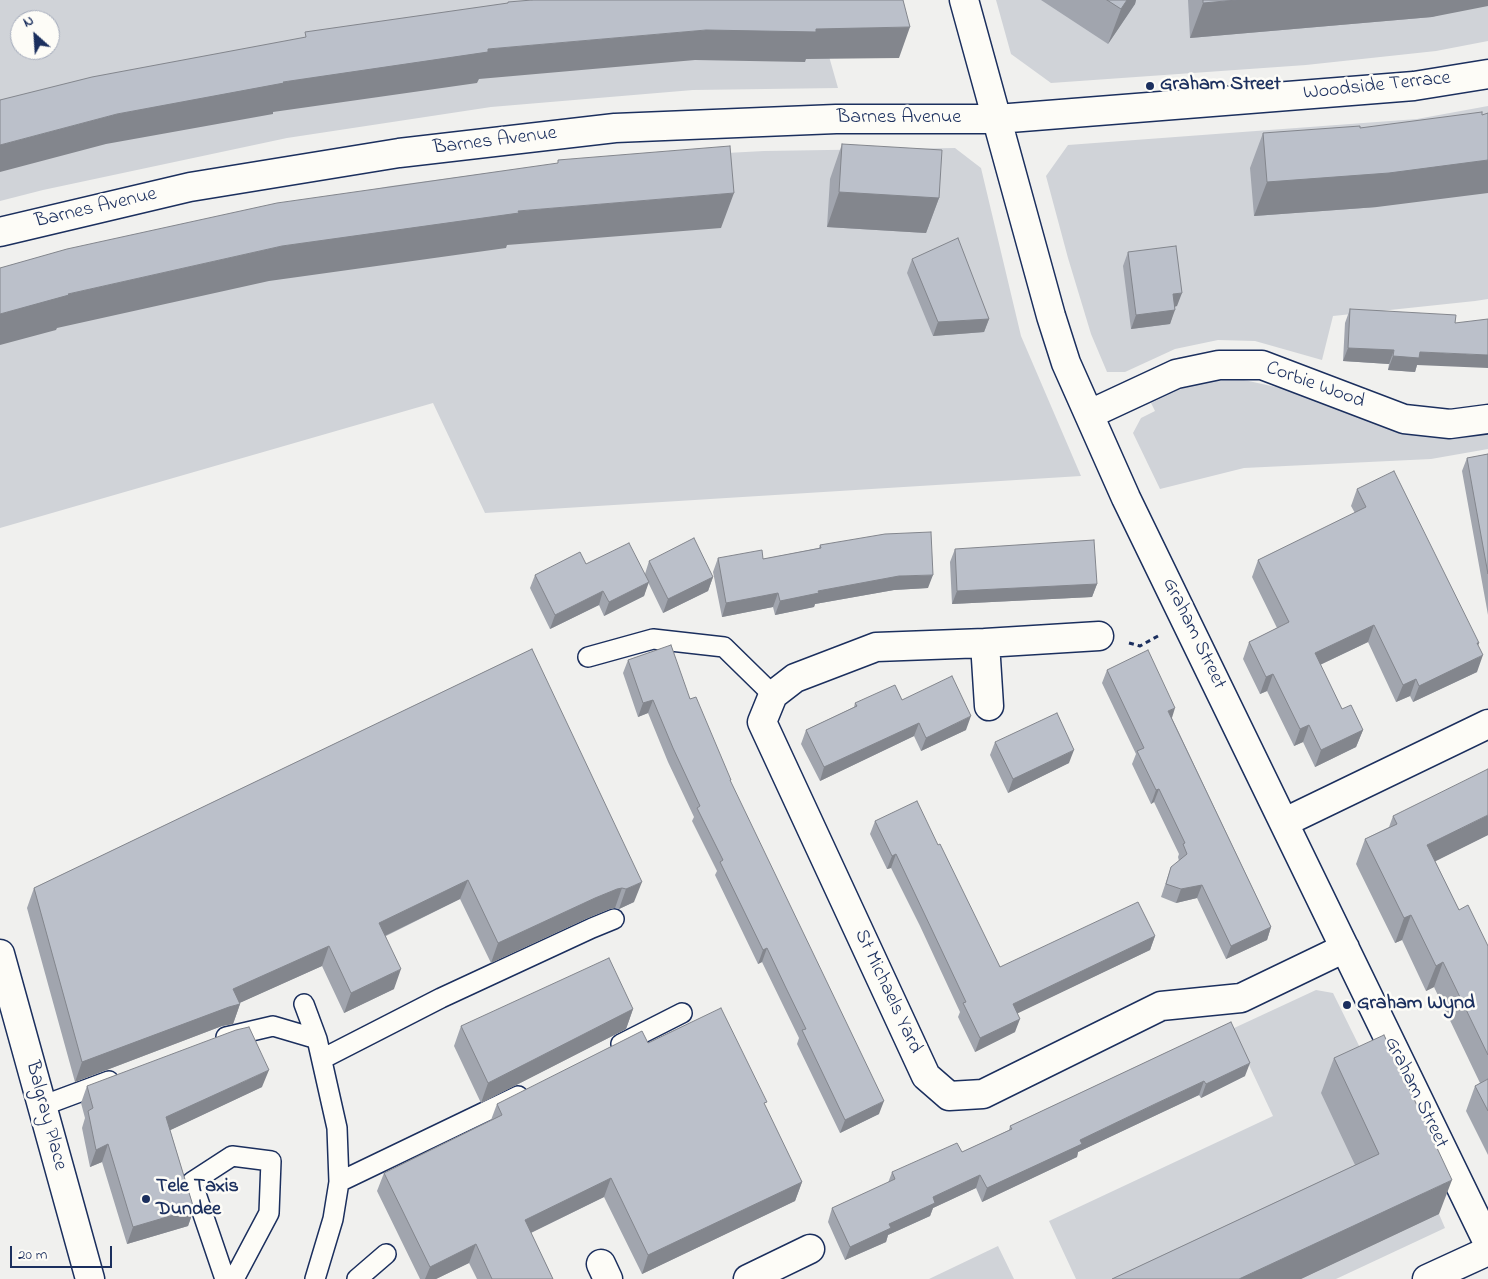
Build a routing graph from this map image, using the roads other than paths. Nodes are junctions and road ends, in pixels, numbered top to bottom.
1 (964, 0) edge
2 (1488, 74) edge
3 (997, 119) junction
4 (0, 232) edge
5 (1090, 414) junction
6 (1488, 419) edge
7 (1099, 636) road end
8 (985, 643) junction
9 (588, 657) dead end
10 (773, 695) junction
11 (989, 706) dead end
12 (1488, 724) edge
13 (1285, 822) junction
14 (614, 920) dead end
15 (1345, 948) junction
16 (0, 954) edge
17 (304, 1004) dead end
18 (682, 1013) dead end
19 (317, 1039) junction
20 (207, 1044) edge
21 (603, 1053) edge
22 (322, 1059) junction
23 (125, 1075) edge
24 (533, 1089) edge
25 (42, 1106) junction
26 (339, 1182) junction
27 (1488, 1244) edge
28 (810, 1249) dead end
29 (1488, 1251) edge
30 (386, 1254) dead end
31 (90, 1279) edge
32 (225, 1279) edge
33 (234, 1279) edge
34 (315, 1279) edge
35 (357, 1279) edge
36 (748, 1279) edge
37 (1427, 1279) edge

1 - 3 street, Graham Street
2 - 3 street, Woodside Terrace
3 - 4 street, Barnes Avenue
3 - 5 street, Graham Street
5 - 6 street, Corbie Wood
5 - 13 street, Graham Street
7 - 8 street
8 - 10 street
8 - 11 street
9 - 10 lane
10 - 15 street, St Michaels Yard
12 - 13 street
13 - 15 street, Graham Street
14 - 22 lane
15 - 27 street, Graham Street
16 - 25 street, Balgray Place
17 - 19 lane
18 - 21 lane
19 - 20 lane
19 - 22 lane
22 - 26 lane
23 - 25 lane
24 - 26 lane
25 - 31 street, Balgray Place
26 - 34 lane
28 - 36 street
29 - 37 street
30 - 35 lane
32 - 33 lane

